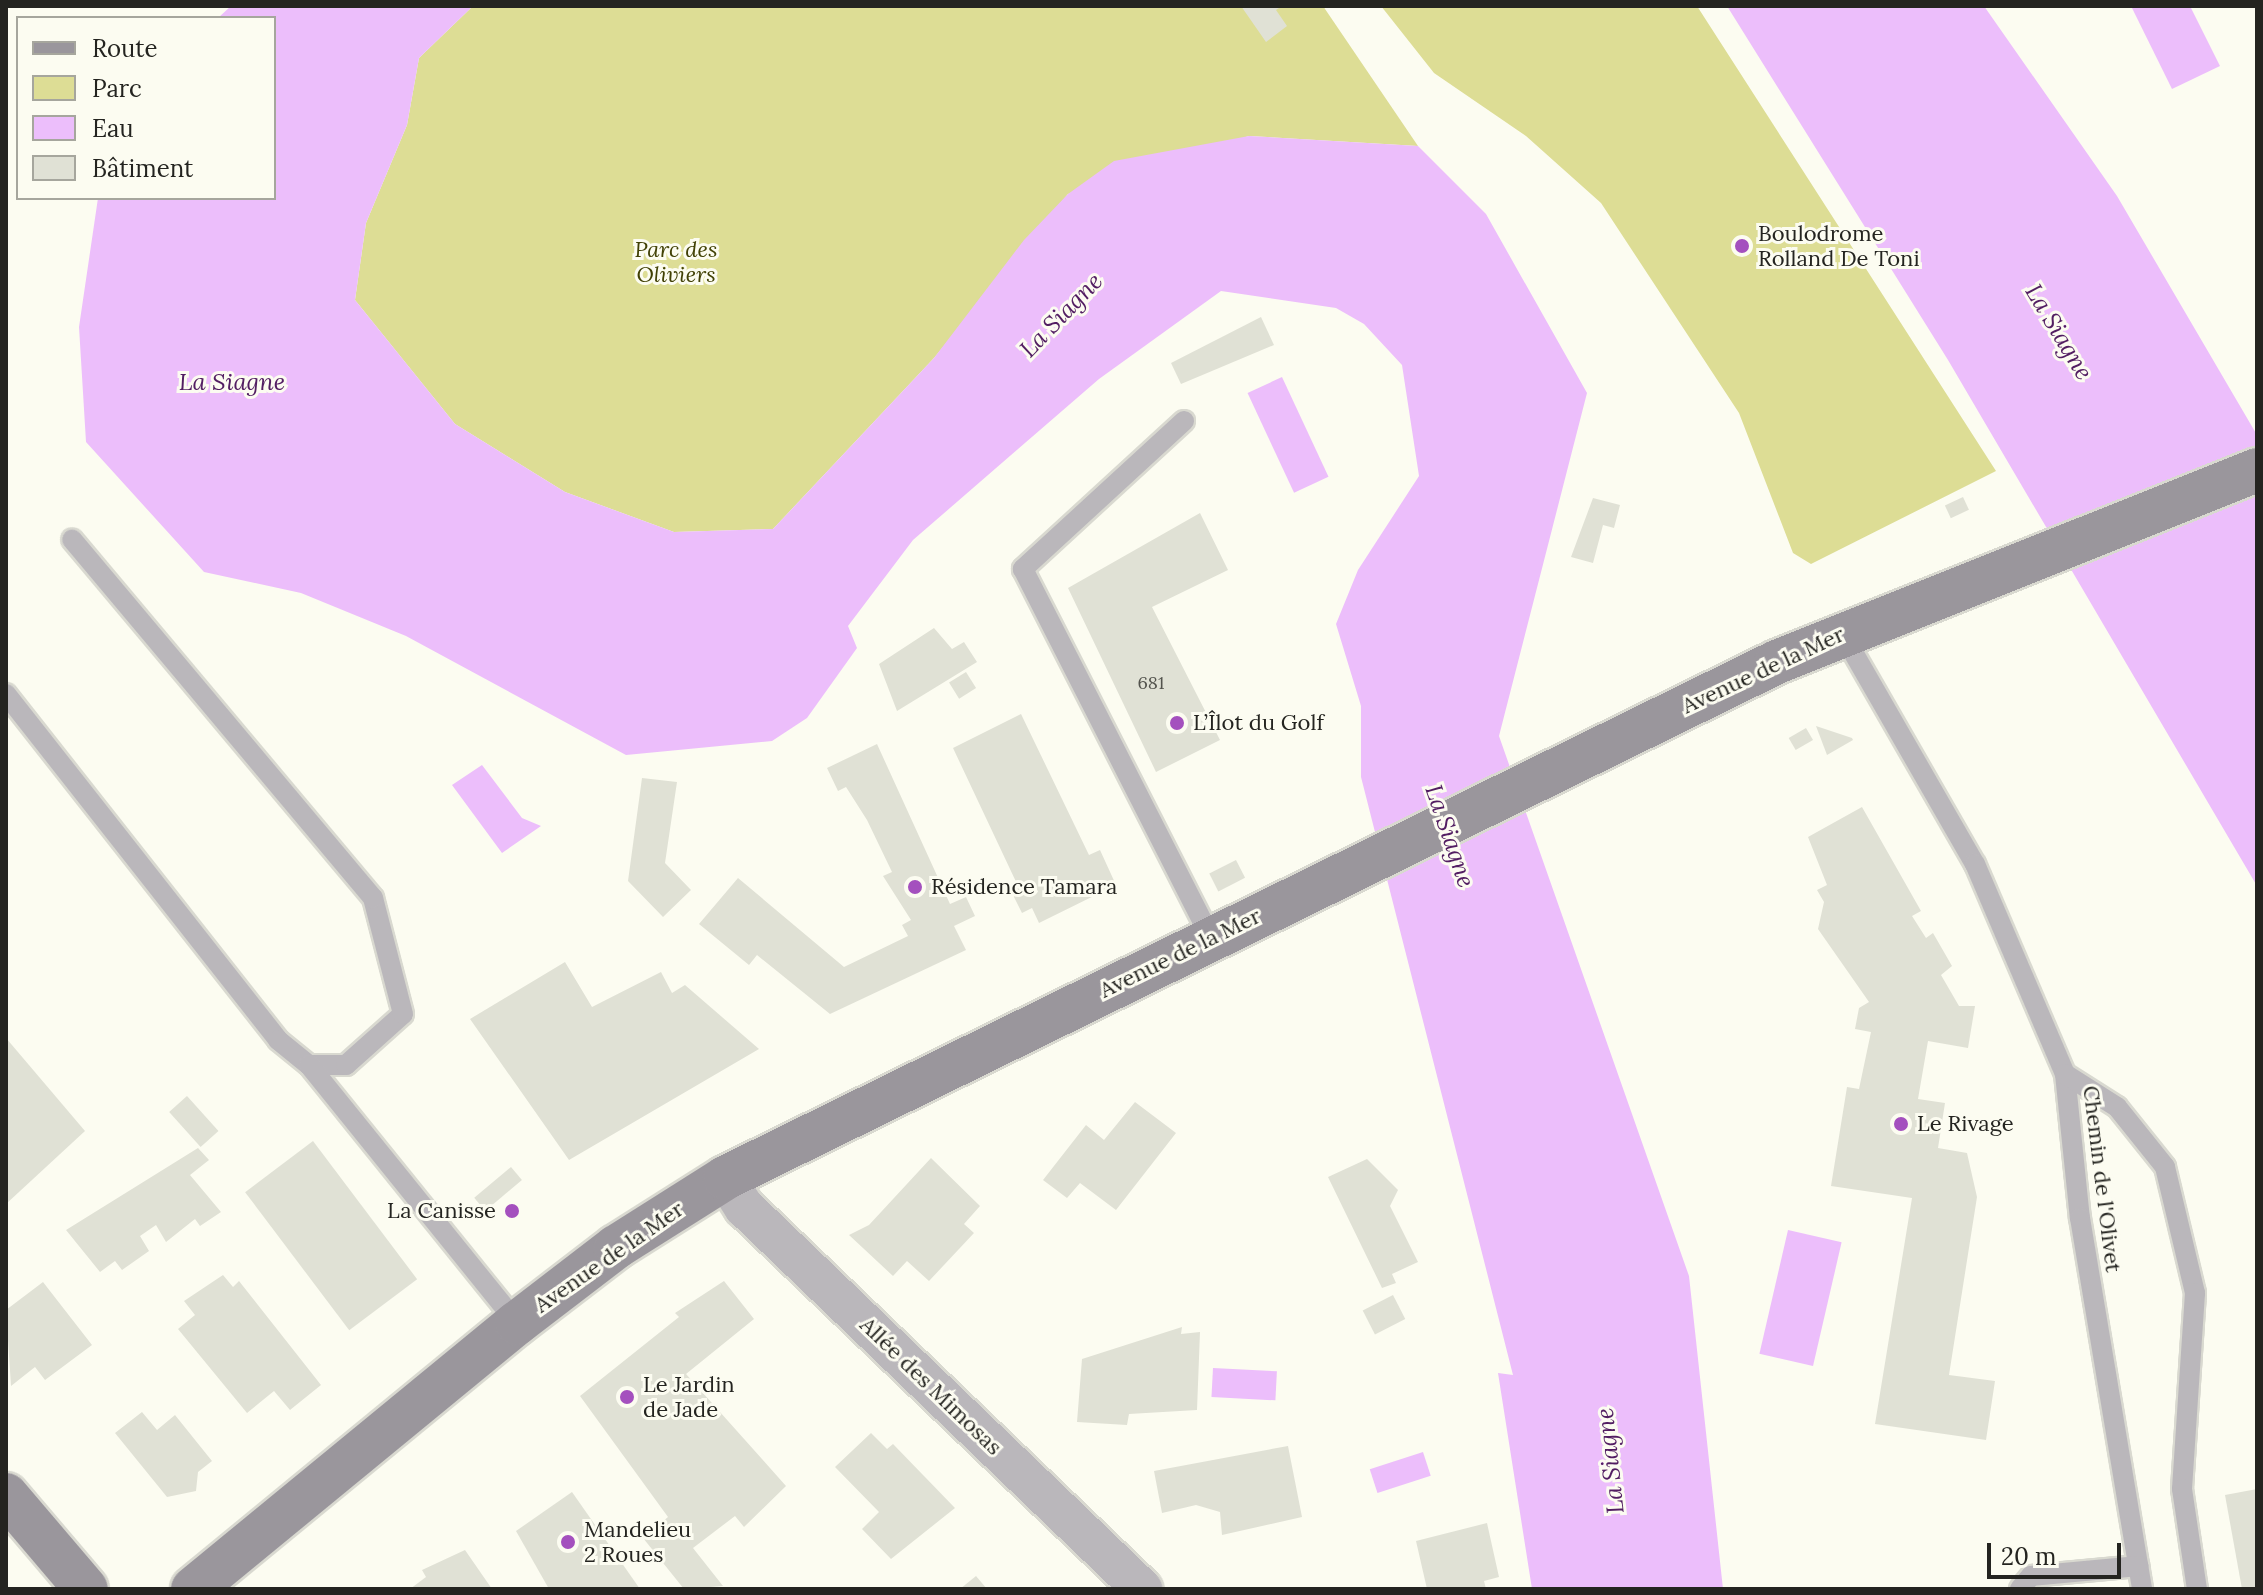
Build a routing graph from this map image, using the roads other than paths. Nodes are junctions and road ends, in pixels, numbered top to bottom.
1 (1184, 421) dead end
2 (2257, 470) edge
3 (72, 539) dead end
4 (1842, 633) junction
5 (6, 694) edge
6 (1211, 938) junction
7 (309, 1065) junction
8 (2065, 1074) junction
9 (725, 1178) junction
10 (517, 1323) junction
11 (6, 1495) edge
12 (2139, 1566) junction
13 (86, 1589) edge
14 (193, 1589) edge
15 (1142, 1589) edge
16 (2020, 1589) edge
17 (2142, 1589) edge
18 (2197, 1589) edge

1 - 6 lane
2 - 4 main road, Avenue de la Mer
3 - 7 lane
4 - 6 main road, Avenue de la Mer
4 - 8 lane, Chemin de l'Olivet
5 - 7 lane
6 - 9 main road, Avenue de la Mer
7 - 10 lane
8 - 12 lane, Chemin de l'Olivet
8 - 18 lane
9 - 10 main road, Avenue de la Mer
9 - 15 street, Allée des Mimosas
10 - 14 main road, Avenue de la Mer
11 - 13 main road
12 - 16 lane
12 - 17 lane, Chemin de l'Olivet

